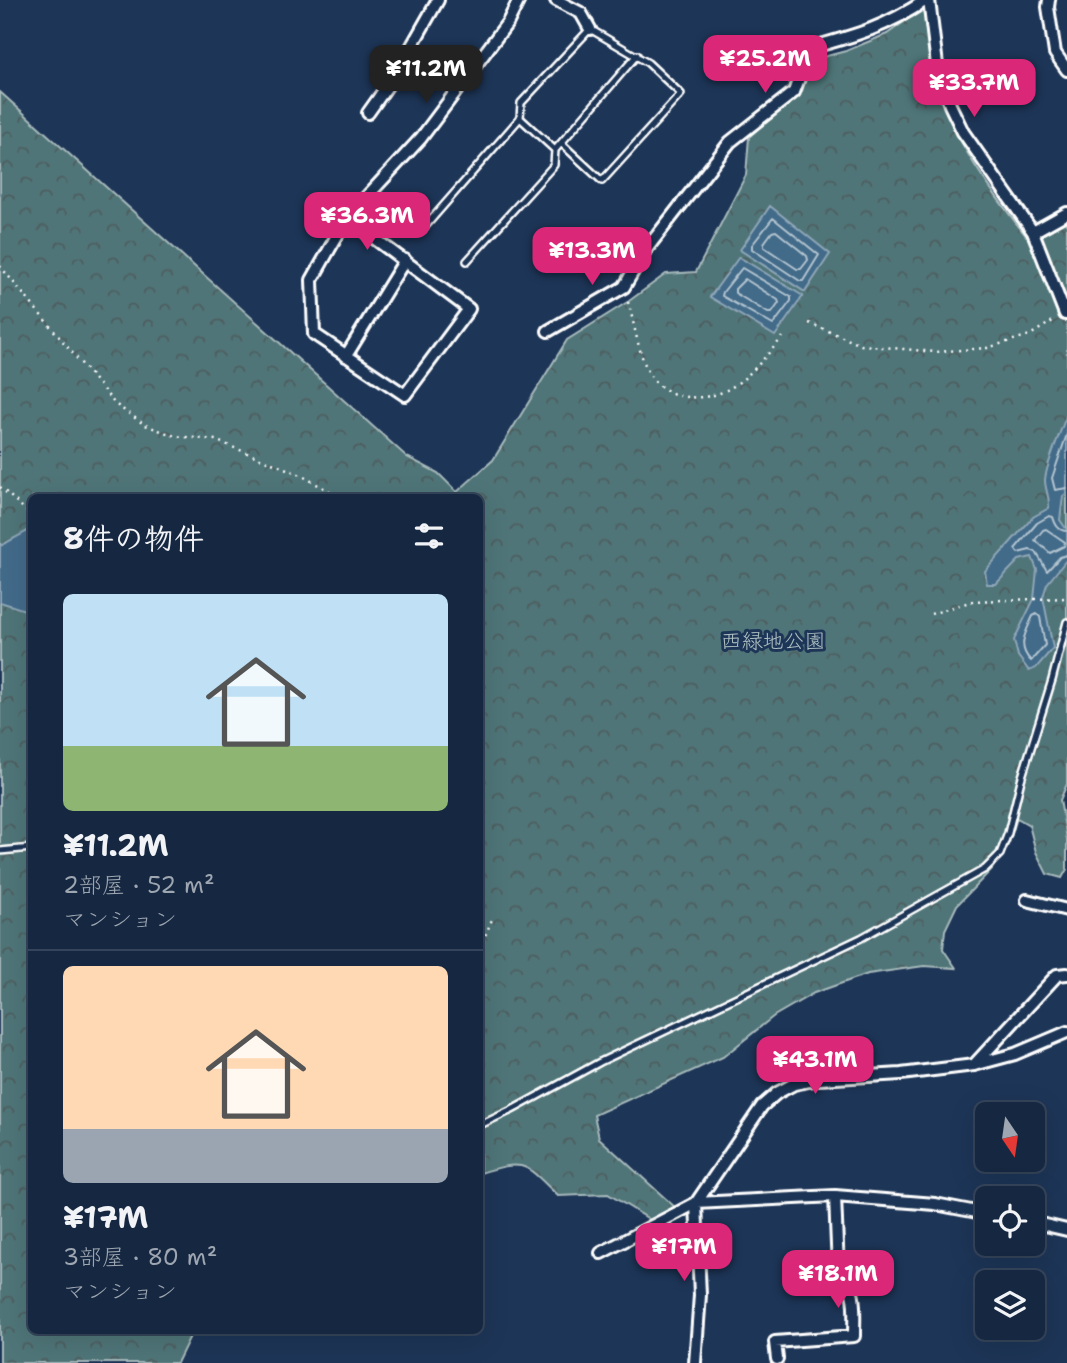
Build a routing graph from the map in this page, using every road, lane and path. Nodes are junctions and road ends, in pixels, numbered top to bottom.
1 (438, 0) edge
2 (519, 0) edge
3 (556, 0) edge
4 (928, 0) edge
5 (1049, 0) edge
6 (590, 29) junction
7 (637, 55) junction
8 (1067, 70) edge
9 (368, 113) dead end
10 (520, 118) junction
11 (561, 143) junction
12 (555, 150) junction
13 (1067, 213) edge
14 (347, 218) junction
15 (423, 229) dead end
16 (1033, 232) junction
17 (405, 260) junction
18 (467, 261) dead end
19 (0, 266) edge
20 (628, 302) dead end
21 (1066, 316) edge
22 (809, 323) dead end
23 (548, 331) dead end
24 (783, 337) dead end
25 (346, 356) junction
26 (0, 486) edge
27 (335, 494) edge
28 (28, 512) edge
29 (1067, 598) edge
30 (931, 614) dead end
31 (1067, 622) edge
32 (28, 848) edge
33 (0, 851) edge
34 (1027, 900) dead end
35 (1067, 911) edge
36 (493, 918) dead end
37 (483, 941) edge
38 (1067, 974) edge
39 (1067, 1032) edge
40 (974, 1065) junction
41 (483, 1124) edge
42 (835, 1196) junction
43 (696, 1203) junction
44 (975, 1212) edge
45 (1045, 1225) edge
46 (1067, 1230) edge
47 (601, 1254) dead end
48 (777, 1359) dead end
49 (695, 1363) edge

1 - 9 street
2 - 14 street
3 - 6 street
4 - 16 street
4 - 23 street
5 - 8 street
6 - 7 lane
6 - 10 lane
7 - 11 lane
7 - 11 lane
10 - 12 lane
10 - 15 lane
11 - 12 lane
12 - 18 lane
13 - 16 street
14 - 17 street
14 - 25 street
16 - 21 street
17 - 25 street
17 - 25 street
19 - 27 path
20 - 24 path
21 - 22 path
26 - 28 path
29 - 30 path
31 - 41 lane
32 - 33 lane
34 - 35 street
36 - 37 path
38 - 40 street
39 - 40 street
40 - 43 street
42 - 43 street
42 - 44 street
42 - 48 street
43 - 47 street
43 - 49 street
45 - 46 street

